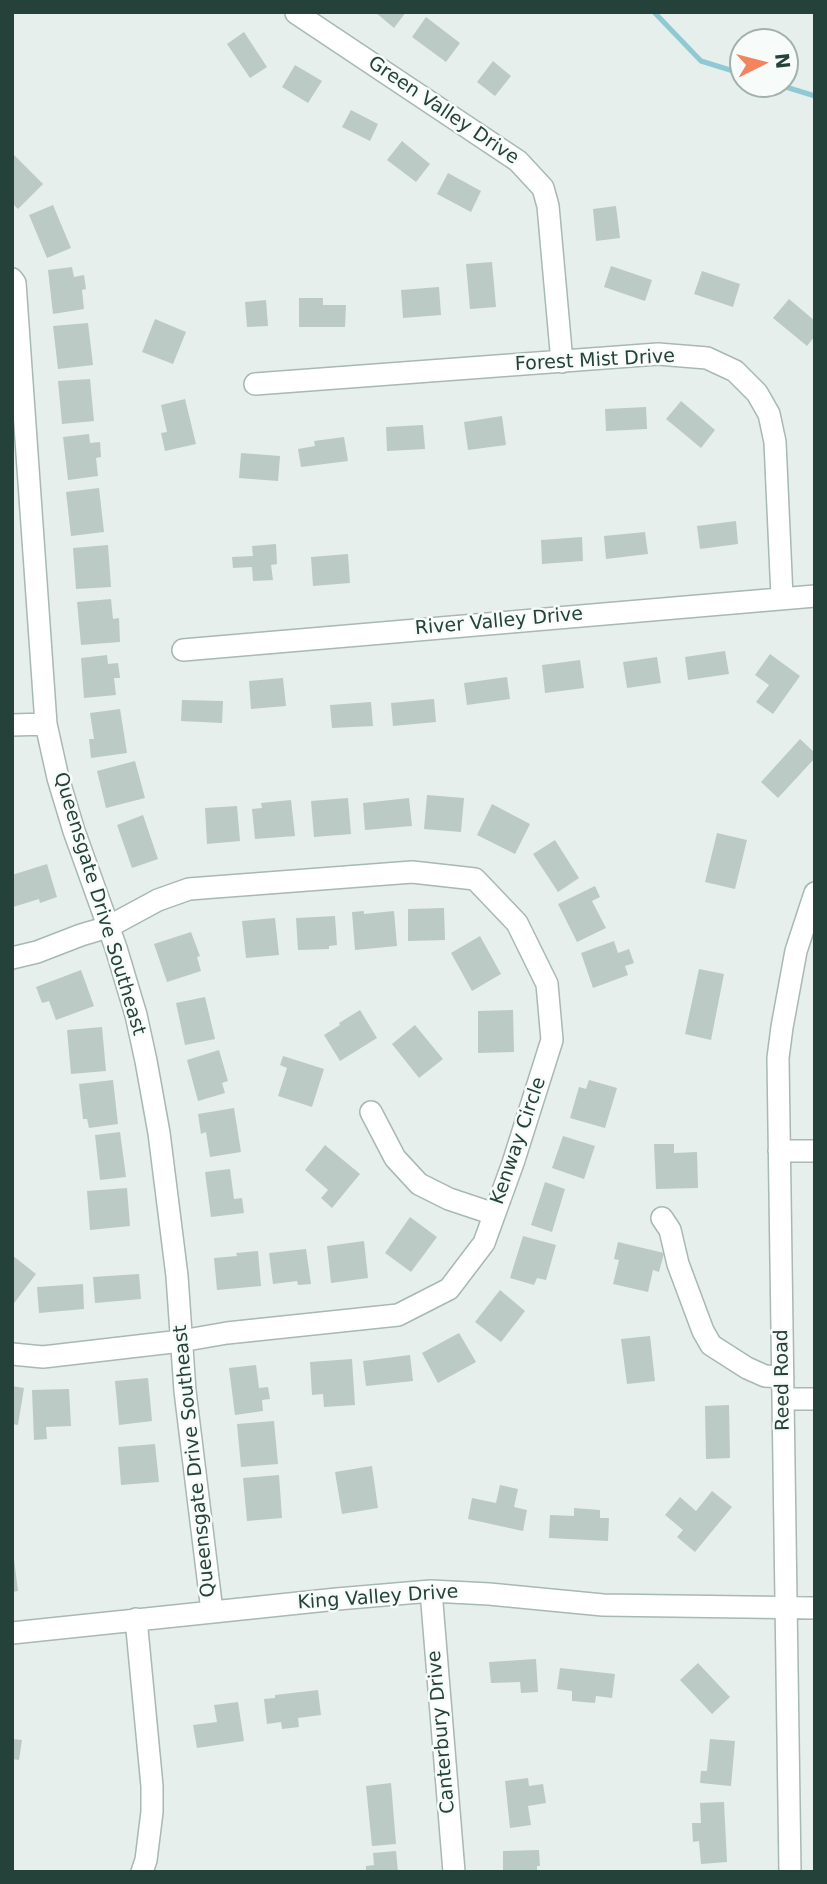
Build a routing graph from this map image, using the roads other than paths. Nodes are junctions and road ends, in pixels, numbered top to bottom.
1 (296, 13) edge
2 (12, 279) edge
3 (562, 362) junction
4 (255, 384) dead end
5 (815, 596) edge
6 (782, 597) junction
7 (183, 650) dead end
8 (46, 724) junction
9 (12, 725) edge
10 (815, 893) edge
11 (108, 927) junction
12 (12, 958) edge
13 (371, 1112) dead end
14 (779, 1150) junction
15 (815, 1151) edge
16 (494, 1213) junction
17 (662, 1218) dead end
18 (181, 1341) junction
19 (12, 1354) edge
20 (783, 1388) junction
21 (815, 1398) edge
22 (431, 1591) junction
23 (786, 1607) junction
24 (815, 1608) edge
25 (212, 1611) junction
26 (136, 1619) junction
27 (12, 1633) edge
28 (142, 1872) edge
29 (453, 1872) edge
30 (790, 1872) edge

1 - 3 street, Green Valley Drive
2 - 8 street, Queensgate Drive Southeast
3 - 4 street, Forest Mist Drive
3 - 6 street, Forest Mist Drive
5 - 6 street, River Valley Drive
6 - 7 street, River Valley Drive
8 - 9 street
8 - 11 street, Queensgate Drive Southeast
10 - 14 street, Reed Road
11 - 12 street, Kenway Circle
11 - 16 street, Kenway Circle
11 - 18 street, Queensgate Drive Southeast
13 - 16 street
14 - 15 street
14 - 20 street, Reed Road
16 - 18 street, Kenway Circle
17 - 20 street
18 - 19 street, Kenway Circle
18 - 25 street, Queensgate Drive Southeast
20 - 21 street
20 - 23 street, Reed Road
22 - 23 street, King Valley Drive
22 - 25 street, King Valley Drive
22 - 29 street, Canterbury Drive
23 - 24 street, King Valley Drive
23 - 30 street, Reed Road
25 - 26 street, King Valley Drive
26 - 27 street, King Valley Drive
26 - 28 street

